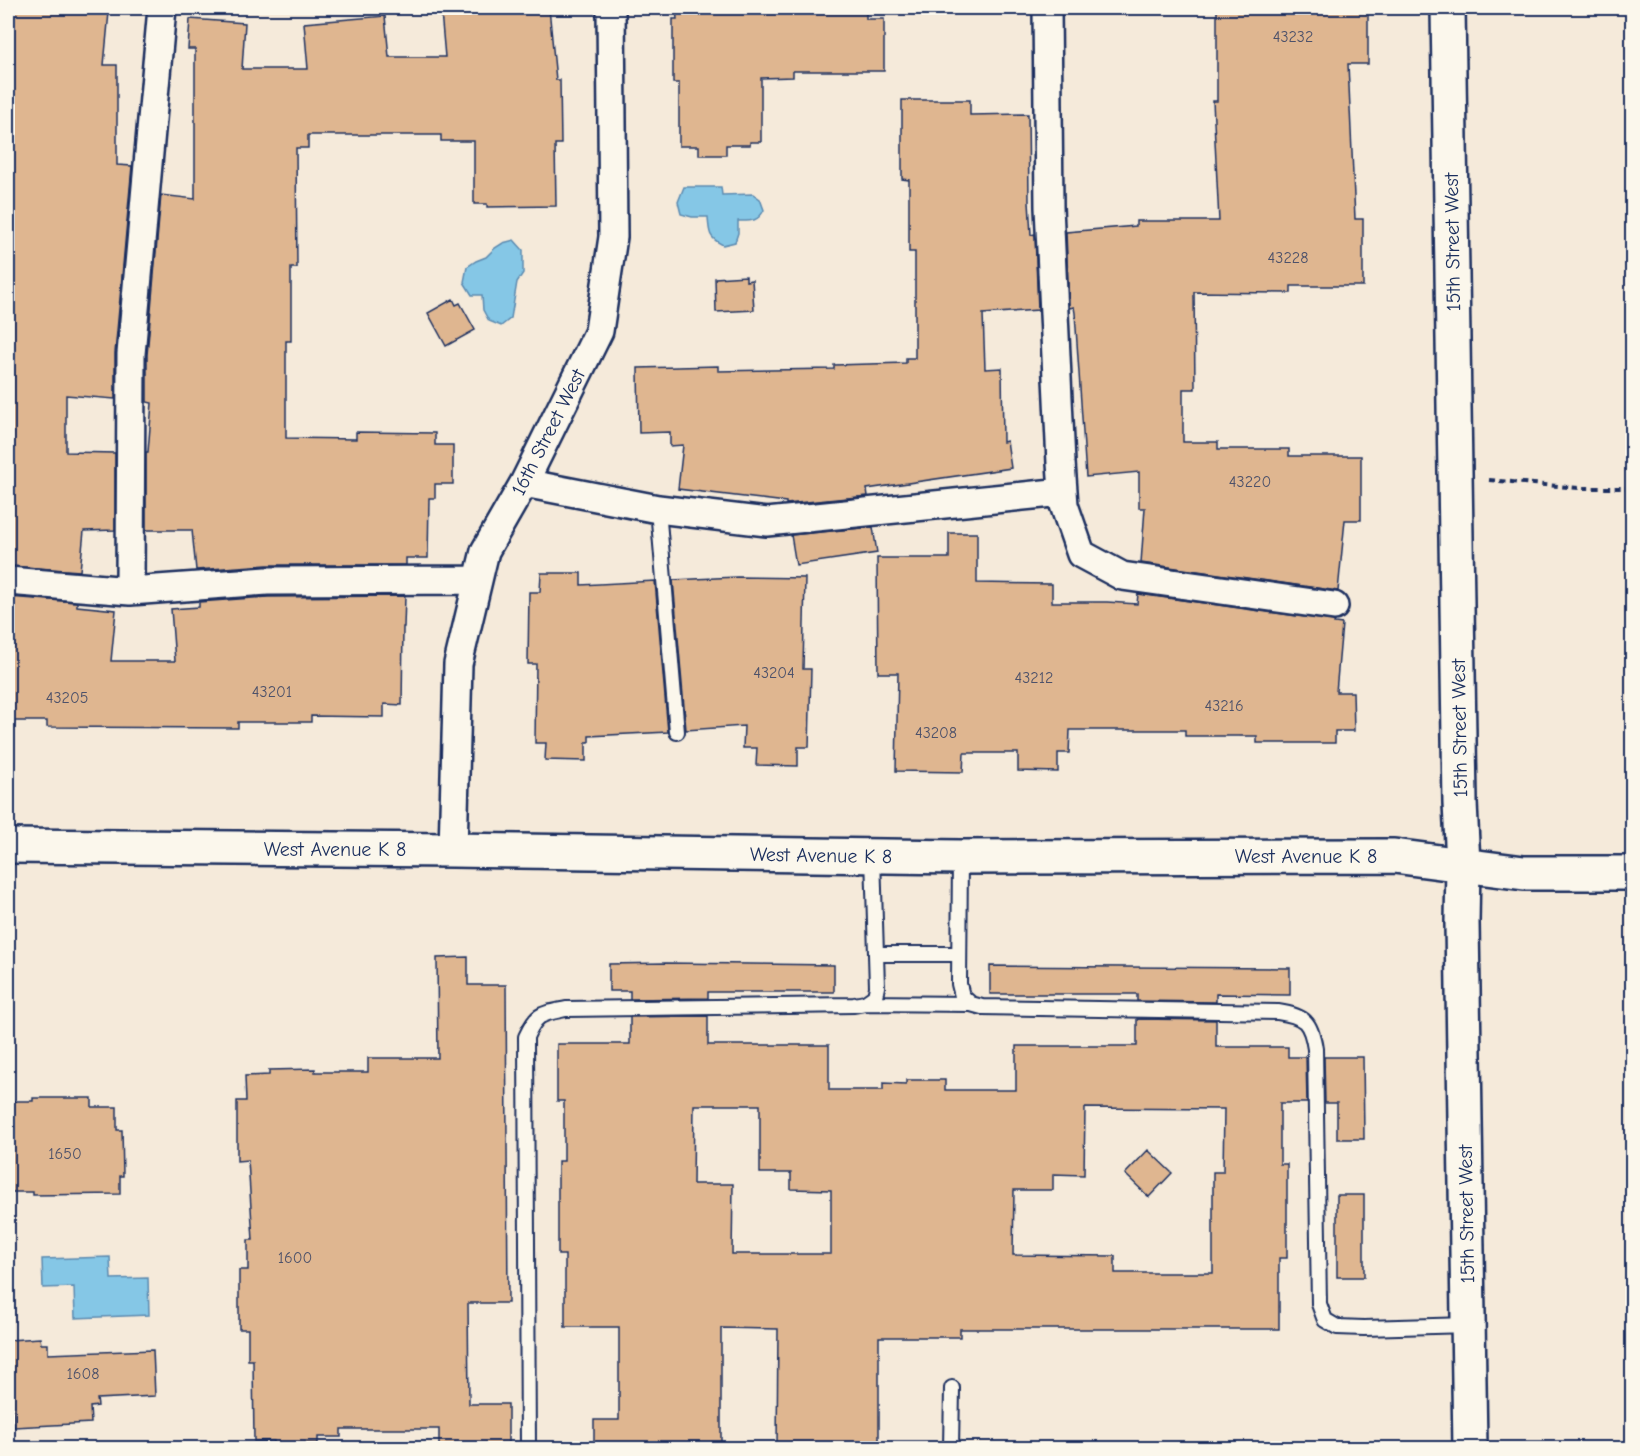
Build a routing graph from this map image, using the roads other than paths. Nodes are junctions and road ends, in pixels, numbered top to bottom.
1 (162, 8) edge
2 (611, 8) edge
3 (1047, 8) edge
4 (1448, 8) edge
5 (524, 483) junction
6 (1063, 492) junction
7 (658, 509) junction
8 (478, 580) junction
9 (8, 581) edge
10 (130, 591) junction
11 (1334, 606) dead end
12 (677, 732) dead end
13 (8, 846) edge
14 (453, 850) junction
15 (873, 856) junction
16 (960, 857) junction
17 (1463, 864) junction
18 (1632, 873) edge
19 (876, 954) junction
20 (959, 954) junction
21 (865, 1003) junction
22 (970, 1004) junction
23 (1468, 1325) junction
24 (952, 1388) dead end
25 (528, 1449) edge
26 (951, 1449) edge
27 (1470, 1449) edge

1 - 10 street
2 - 5 street, 16th Street West
3 - 6 street
4 - 17 street, 15th Street West
5 - 7 street
5 - 8 street, 16th Street West
6 - 7 street
6 - 11 street
7 - 12 lane
8 - 10 street
8 - 14 street, 16th Street West
9 - 10 street
13 - 14 street, West Avenue K 8
14 - 15 street, West Avenue K 8
15 - 16 street, West Avenue K 8
15 - 19 lane
16 - 17 street, West Avenue K 8
16 - 20 lane
17 - 18 street, West Avenue K 8
17 - 23 street, 15th Street West
19 - 20 lane
19 - 21 lane
20 - 22 lane
21 - 22 lane
21 - 25 lane
22 - 23 lane
23 - 27 street, 15th Street West
24 - 26 lane

